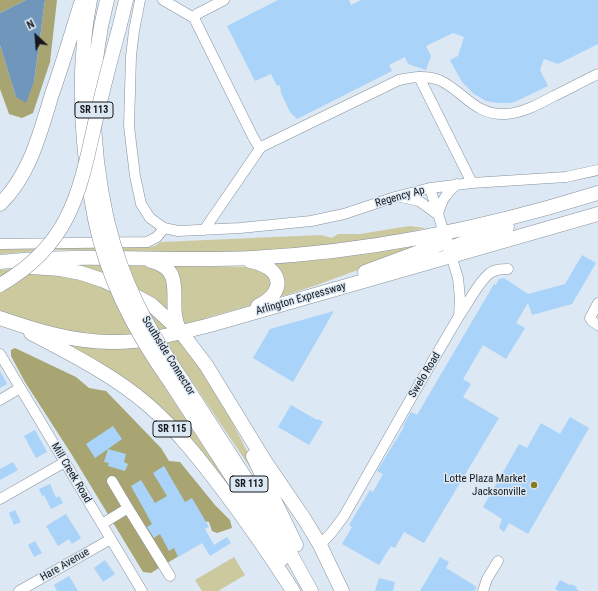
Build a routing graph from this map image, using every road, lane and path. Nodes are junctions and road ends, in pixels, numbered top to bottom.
1 (82, 0) edge
2 (90, 0) edge
3 (107, 0) edge
4 (126, 0) edge
5 (140, 0) edge
6 (163, 0) edge
7 (224, 0) edge
8 (194, 18) junction
9 (598, 74) edge
10 (419, 77) junction
11 (261, 147) junction
12 (598, 170) edge
13 (472, 183) junction
14 (457, 184) junction
15 (430, 188) junction
16 (596, 194) edge
17 (395, 197) junction
18 (0, 204) edge
19 (437, 214) junction
20 (598, 214) edge
21 (101, 219) junction
22 (164, 228) junction
23 (204, 230) junction
24 (0, 244) edge
25 (447, 245) junction
26 (131, 258) junction
27 (236, 258) junction
28 (0, 261) edge
29 (0, 269) edge
30 (508, 269) dead end
31 (0, 285) edge
32 (598, 303) edge
33 (459, 316) junction
34 (228, 319) junction
35 (1, 320) edge
36 (210, 325) junction
37 (598, 325) edge
38 (181, 332) junction
39 (0, 354) edge
40 (206, 365) junction
41 (176, 382) junction
42 (20, 388) junction
43 (225, 398) junction
44 (0, 400) edge
45 (65, 462) junction
46 (112, 481) dead end
47 (0, 499) edge
48 (128, 508) junction
49 (102, 524) junction
50 (111, 539) junction
51 (320, 545) junction
52 (498, 561) dead end
53 (170, 576) dead end
54 (19, 591) edge
55 (142, 591) edge
56 (293, 591) edge
57 (300, 591) edge
58 (311, 591) edge
59 (317, 591) edge
60 (342, 591) edge
61 (483, 591) edge

1 - 18 highway
2 - 21 highway, Southside Connector / SR 113
3 - 21 highway, Southside Connector / SR 113
4 - 31 highway, bridge
5 - 22 street
6 - 8 street
7 - 8 street
8 - 11 street
9 - 10 street
10 - 11 street
10 - 13 street
11 - 23 street
12 - 13 street, Regency Ap
13 - 14 street, Regency Ap
14 - 15 street, Regency Ap
14 - 19 street
15 - 17 street, Regency Ap
15 - 19 street, Swelo Road
16 - 25 highway
17 - 19 street
17 - 23 street, Regency Ap
19 - 25 street, Swelo Road
20 - 25 highway
21 - 41 highway, Southside Connector / SR 113, bridge
22 - 23 street, Regency Ap
22 - 24 street
25 - 27 highway
25 - 33 street, Swelo Road
25 - 34 highway, Arlington Expressway
26 - 27 highway
26 - 28 highway
26 - 38 highway
27 - 34 highway
29 - 38 highway
30 - 33 street
32 - 37 street
33 - 51 street, Swelo Road
34 - 36 highway, Arlington Expressway
35 - 38 highway, Arlington Expressway
35 - 56 highway, SR 115
36 - 38 highway, Arlington Expressway
36 - 40 highway
38 - 40 highway
39 - 42 street, Mill Creek Road
40 - 43 highway
41 - 57 highway, Southside Connector / SR 113
41 - 58 highway, Southside Connector / SR 113
42 - 44 street
42 - 45 street, Mill Creek Road
43 - 51 highway
43 - 59 highway
45 - 47 street
45 - 49 street, Mill Creek Road
46 - 48 street
48 - 49 street
48 - 53 street
49 - 50 street, Mill Creek Road
50 - 54 street, Hare Avenue
50 - 55 street, Mill Creek Road
51 - 60 highway
52 - 61 street

